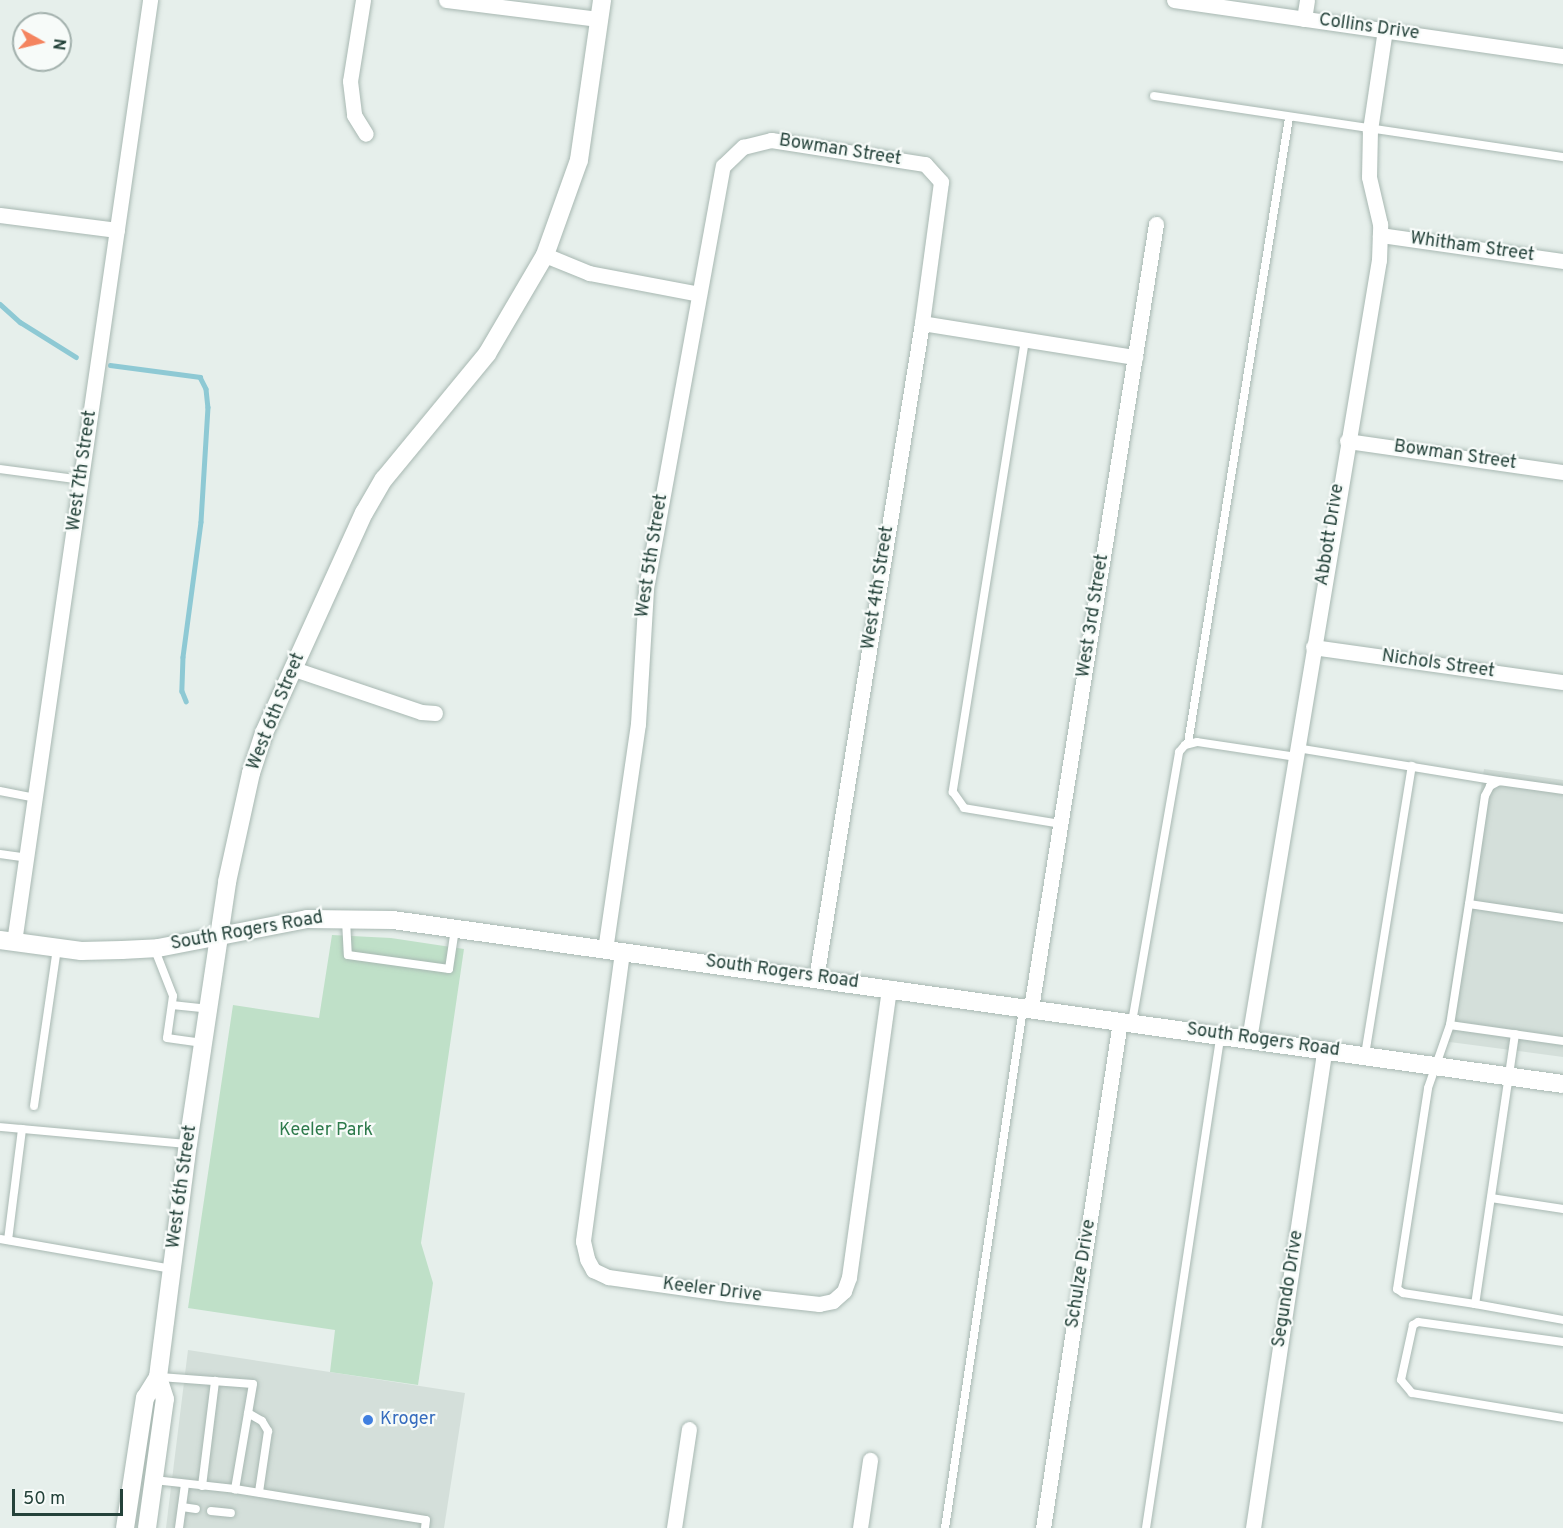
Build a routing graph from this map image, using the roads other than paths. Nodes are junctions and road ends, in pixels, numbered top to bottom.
1 (150, 0) edge
2 (363, 0) edge
3 (446, 0) edge
4 (602, 0) edge
5 (1174, 0) edge
6 (1307, 0) edge
7 (599, 19) junction
8 (1304, 19) junction
9 (1384, 30) junction
10 (1563, 56) edge
11 (1154, 96) dead end
12 (1289, 118) junction
13 (1370, 130) junction
14 (366, 134) dead end
15 (1563, 158) edge
16 (723, 166) joint
17 (942, 198) joint
18 (0, 215) edge
19 (1156, 224) dead end
20 (117, 230) junction
21 (1380, 235) junction
22 (545, 255) junction
23 (1563, 261) edge
24 (699, 294) junction
25 (922, 323) junction
26 (1025, 340) junction
27 (1135, 357) junction
28 (1347, 441) junction
29 (0, 469) edge
30 (1563, 472) edge
31 (82, 480) junction
32 (1313, 647) junction
33 (294, 669) junction
34 (1563, 682) edge
35 (435, 713) dead end
36 (1188, 743) junction
37 (1296, 752) junction
38 (1412, 766) junction
39 (1499, 781) junction
40 (1563, 790) edge
41 (0, 791) edge
42 (36, 798) junction
43 (1061, 824) junction
44 (0, 854) edge
45 (27, 858) junction
46 (1469, 904) junction
47 (346, 918) junction
48 (1563, 918) edge
49 (455, 929) junction
50 (220, 934) junction
51 (7, 941) edge
52 (57, 948) junction
53 (155, 948) junction
54 (614, 951) junction
55 (816, 978) junction
56 (889, 988) junction
57 (172, 1005) junction
58 (1028, 1008) junction
59 (209, 1010) junction
60 (1126, 1022) junction
61 (1450, 1025) junction
62 (1515, 1034) junction
63 (1221, 1035) junction
64 (1249, 1039) junction
65 (1563, 1041) edge
66 (203, 1043) junction
67 (1325, 1049) junction
68 (1365, 1055) junction
69 (1438, 1066) junction
70 (1509, 1077) junction
71 (1563, 1084) edge
72 (34, 1106) dead end
73 (0, 1127) edge
74 (22, 1129) junction
75 (188, 1144) junction
76 (1491, 1198) junction
77 (1563, 1209) edge
78 (4, 1239) edge
79 (172, 1269) junction
80 (1475, 1304) junction
81 (1563, 1320) edge
82 (1563, 1342) edge
83 (158, 1377) junction
84 (216, 1381) junction
85 (248, 1413) junction
86 (1563, 1418) edge
87 (688, 1429) dead end
88 (870, 1460) dead end
89 (154, 1480) junction
90 (186, 1484) junction
91 (202, 1486) junction
92 (235, 1489) junction
93 (259, 1492) junction
94 (182, 1507) junction
95 (196, 1509) dead end
96 (212, 1511) dead end
97 (231, 1513) dead end
98 (125, 1528) edge
99 (147, 1528) edge
100 (179, 1528) edge
101 (185, 1528) edge
102 (425, 1528) edge
103 (674, 1528) edge
104 (860, 1528) edge
105 (945, 1528) edge
106 (1043, 1528) edge
107 (1146, 1528) edge
108 (1253, 1528) edge

1 - 20 street, West 7th Street
2 - 14 street
3 - 7 street
4 - 7 street
5 - 8 street, Collins Drive
6 - 8 street
7 - 22 street
8 - 9 street, Collins Drive
9 - 10 street, Collins Drive
9 - 13 street, Abbott Drive
11 - 12 lane
12 - 13 lane
12 - 36 lane
13 - 15 lane
13 - 21 street, Abbott Drive
16 - 17 street, Bowman Street
16 - 24 street, West 5th Street
17 - 25 street, West 4th Street
18 - 20 street
19 - 27 street, West 3rd Street
20 - 31 street, West 7th Street
21 - 23 street, Whitham Street
21 - 28 street, Abbott Drive
22 - 24 street
22 - 33 street, West 6th Street
24 - 54 street, West 5th Street
25 - 26 street
25 - 55 street, West 4th Street
26 - 27 street
26 - 43 lane
27 - 43 street, West 3rd Street
28 - 30 street, Bowman Street
28 - 32 street, Abbott Drive
29 - 31 lane
31 - 42 street, West 7th Street
32 - 34 street, Nichols Street
32 - 37 street, Abbott Drive
33 - 35 street
33 - 50 street, West 6th Street
36 - 37 lane
36 - 60 lane
37 - 38 lane
37 - 64 street, Abbott Drive
38 - 39 lane
38 - 68 lane
39 - 40 lane
39 - 46 lane
41 - 42 lane
42 - 45 street, West 7th Street
43 - 58 street, West 3rd Street
44 - 45 lane
45 - 51 street, West 7th Street
46 - 48 lane
46 - 61 lane
47 - 49 street, South Rogers Road
47 - 49 lane
47 - 50 street, South Rogers Road
49 - 54 street, South Rogers Road
50 - 53 street, South Rogers Road
50 - 59 street, West 6th Street
51 - 52 street, South Rogers Road
52 - 53 street, South Rogers Road
52 - 72 lane
53 - 57 lane
54 - 55 street, South Rogers Road
54 - 56 street, Keeler Drive
55 - 56 street, South Rogers Road
56 - 58 street, South Rogers Road
57 - 59 lane
57 - 66 lane
58 - 60 street, South Rogers Road
58 - 105 lane
59 - 66 street, West 6th Street
60 - 63 street, South Rogers Road
60 - 106 street, Schulze Drive
61 - 62 lane
61 - 69 lane
62 - 65 lane
62 - 70 lane
63 - 64 street, South Rogers Road
63 - 107 lane
64 - 67 street, South Rogers Road
66 - 75 street, West 6th Street
67 - 68 street, South Rogers Road
67 - 108 street, Segundo Drive
68 - 69 street, South Rogers Road
69 - 70 street, South Rogers Road
69 - 80 lane
70 - 71 street, South Rogers Road
70 - 76 lane
73 - 74 lane
74 - 75 lane
74 - 78 lane
75 - 79 street, West 6th Street
76 - 77 lane
76 - 80 lane
78 - 79 lane
79 - 83 street, West 6th Street
80 - 81 lane
82 - 86 lane
83 - 84 lane
83 - 89 street, West 6th Street
83 - 98 street, West 6th Street
84 - 85 lane
84 - 91 lane
85 - 92 lane
85 - 93 lane
87 - 103 street
88 - 104 street
89 - 90 lane
89 - 99 street, West 6th Street
90 - 91 lane
90 - 94 lane
91 - 92 lane
92 - 93 lane
93 - 102 lane
94 - 95 lane
94 - 100 lane
96 - 97 lane
100 - 101 lane

